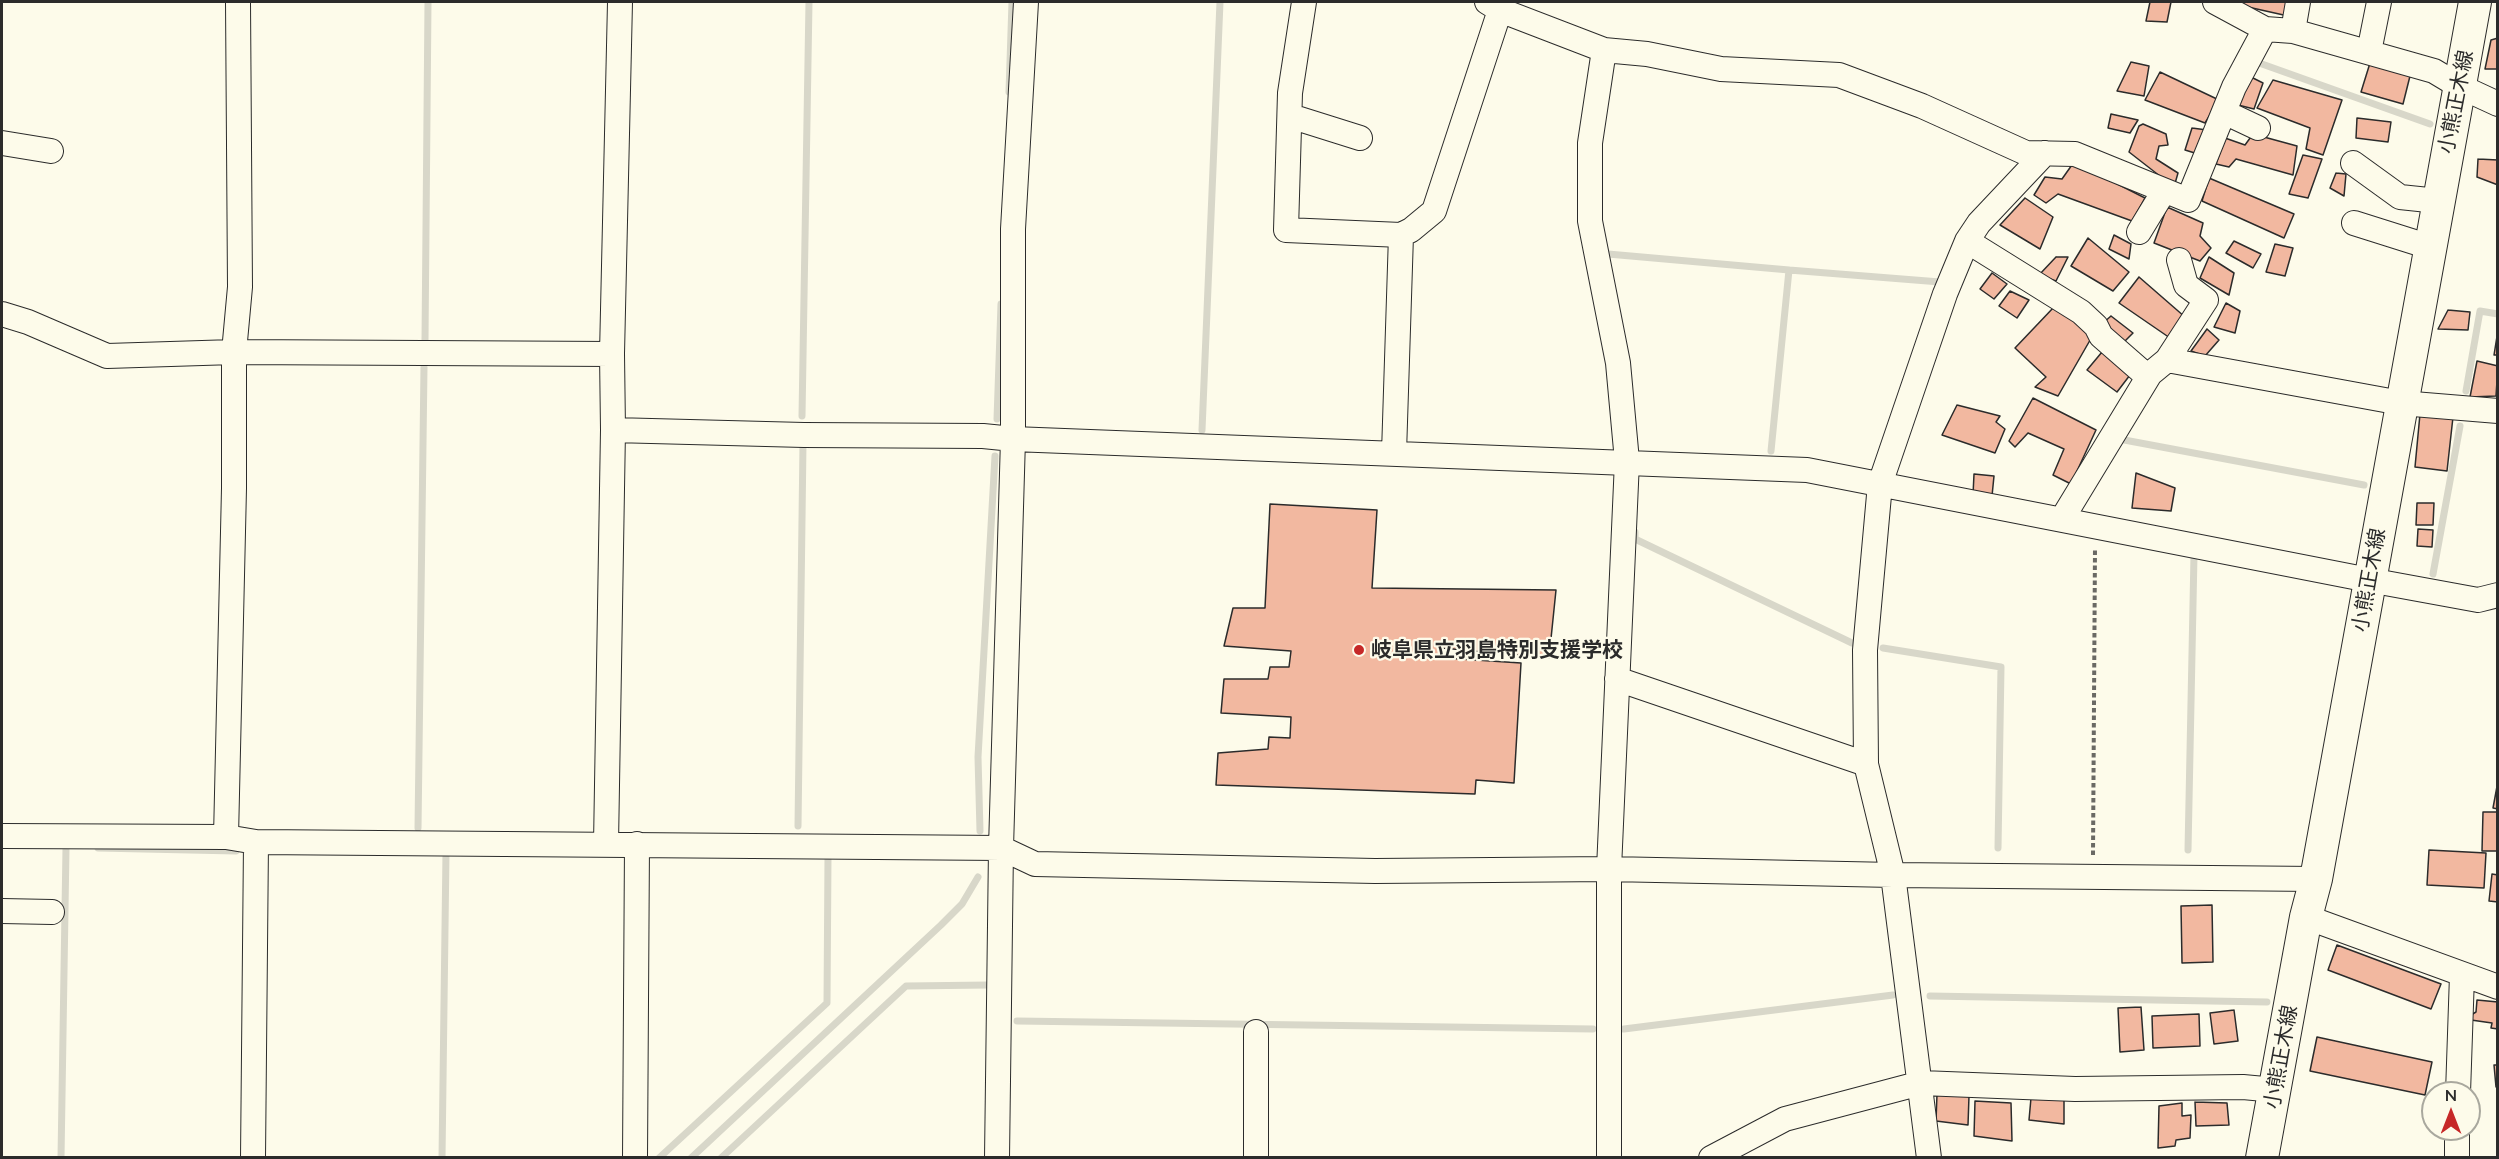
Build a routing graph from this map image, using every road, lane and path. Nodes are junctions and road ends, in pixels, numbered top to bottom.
1 (238, 2) edge
2 (620, 2) edge
3 (1026, 2) edge
4 (1304, 2) edge
5 (2214, 2) edge
6 (2298, 2) edge
7 (2379, 2) edge
8 (2475, 2) edge
9 (1494, 6) edge
10 (2265, 29) junction
11 (2293, 31) junction
12 (1604, 50) junction
13 (2369, 52) junction
14 (2459, 86) junction
15 (2498, 104) edge
16 (2224, 112) junction
17 (1290, 116) junction
18 (2258, 128) dead end
19 (1360, 138) dead end
20 (2, 143) edge
21 (51, 151) dead end
22 (2045, 153) junction
23 (2353, 163) dead end
24 (2164, 191) junction
25 (2438, 201) junction
26 (2354, 223) dead end
27 (2139, 232) dead end
28 (1401, 235) junction
29 (1967, 241) junction
30 (2430, 246) junction
31 (2179, 260) dead end
32 (2, 314) edge
33 (234, 352) junction
34 (612, 354) junction
35 (2167, 360) junction
36 (2148, 377) junction
37 (2401, 403) junction
38 (2498, 411) edge
39 (613, 430) junction
40 (1014, 439) junction
41 (1394, 453) junction
42 (1627, 461) junction
43 (1880, 484) junction
44 (2062, 519) junction
45 (2095, 527) junction
46 (2369, 580) junction
47 (2498, 595) edge
48 (1617, 679) junction
49 (1866, 764) junction
50 (2, 836) edge
51 (226, 837) junction
52 (256, 842) junction
53 (606, 844) junction
54 (636, 844) junction
55 (1001, 848) junction
56 (1609, 869) junction
57 (1893, 875) junction
58 (2093, 877) junction
59 (2316, 879) junction
60 (2, 911) edge
61 (52, 912) dead end
62 (2306, 917) junction
63 (2462, 975) junction
64 (2498, 987) edge
65 (1256, 1032) dead end
66 (2458, 1081) edge
67 (1921, 1083) junction
68 (2275, 1090) junction
69 (2457, 1141) edge
70 (253, 1158) edge
71 (635, 1158) edge
72 (997, 1158) edge
73 (1256, 1158) edge
74 (1609, 1158) edge
75 (1711, 1158) edge
76 (1929, 1158) edge
77 (2262, 1158) edge
78 (2457, 1158) edge

1 - 33 street
2 - 34 street
3 - 40 street
4 - 17 street
5 - 10 street
6 - 11 street
7 - 13 street
8 - 14 main road, 小熊正木線
9 - 12 street
9 - 28 street
10 - 11 street
10 - 16 street
11 - 13 street
12 - 22 street
12 - 42 street
13 - 14 street
14 - 15 street
14 - 25 main road, 小熊正木線
16 - 18 street
16 - 24 street
17 - 19 street
17 - 28 street
20 - 21 street
22 - 24 street
22 - 29 street
23 - 25 street
24 - 27 street
25 - 30 main road, 小熊正木線
26 - 30 street
28 - 41 street
29 - 36 street
29 - 43 street
30 - 37 main road, 小熊正木線
31 - 35 street
32 - 33 street
33 - 34 street
33 - 51 street
34 - 39 street
35 - 36 street
35 - 37 street
36 - 44 street
37 - 38 street
37 - 46 main road, 小熊正木線
39 - 40 street
39 - 53 street
40 - 41 street
40 - 55 street
41 - 42 street
42 - 43 street
42 - 48 street
43 - 44 street
43 - 49 street
44 - 45 street
45 - 46 street
45 - 58 path
46 - 47 street
46 - 59 main road, 小熊正木線
48 - 49 street
48 - 56 street
49 - 57 street
50 - 51 street
51 - 52 street
52 - 53 street
52 - 70 street
53 - 54 street
54 - 55 street
54 - 71 street
55 - 56 street
55 - 72 street
56 - 57 street
56 - 74 street
57 - 58 street
57 - 67 street
58 - 59 street
59 - 62 main road, 小熊正木線
60 - 61 street
62 - 63 street
62 - 68 main road, 小熊正木線
63 - 64 street
63 - 66 street
65 - 73 street
67 - 68 street
67 - 75 street
67 - 76 street
68 - 77 main road, 小熊正木線
69 - 78 street

